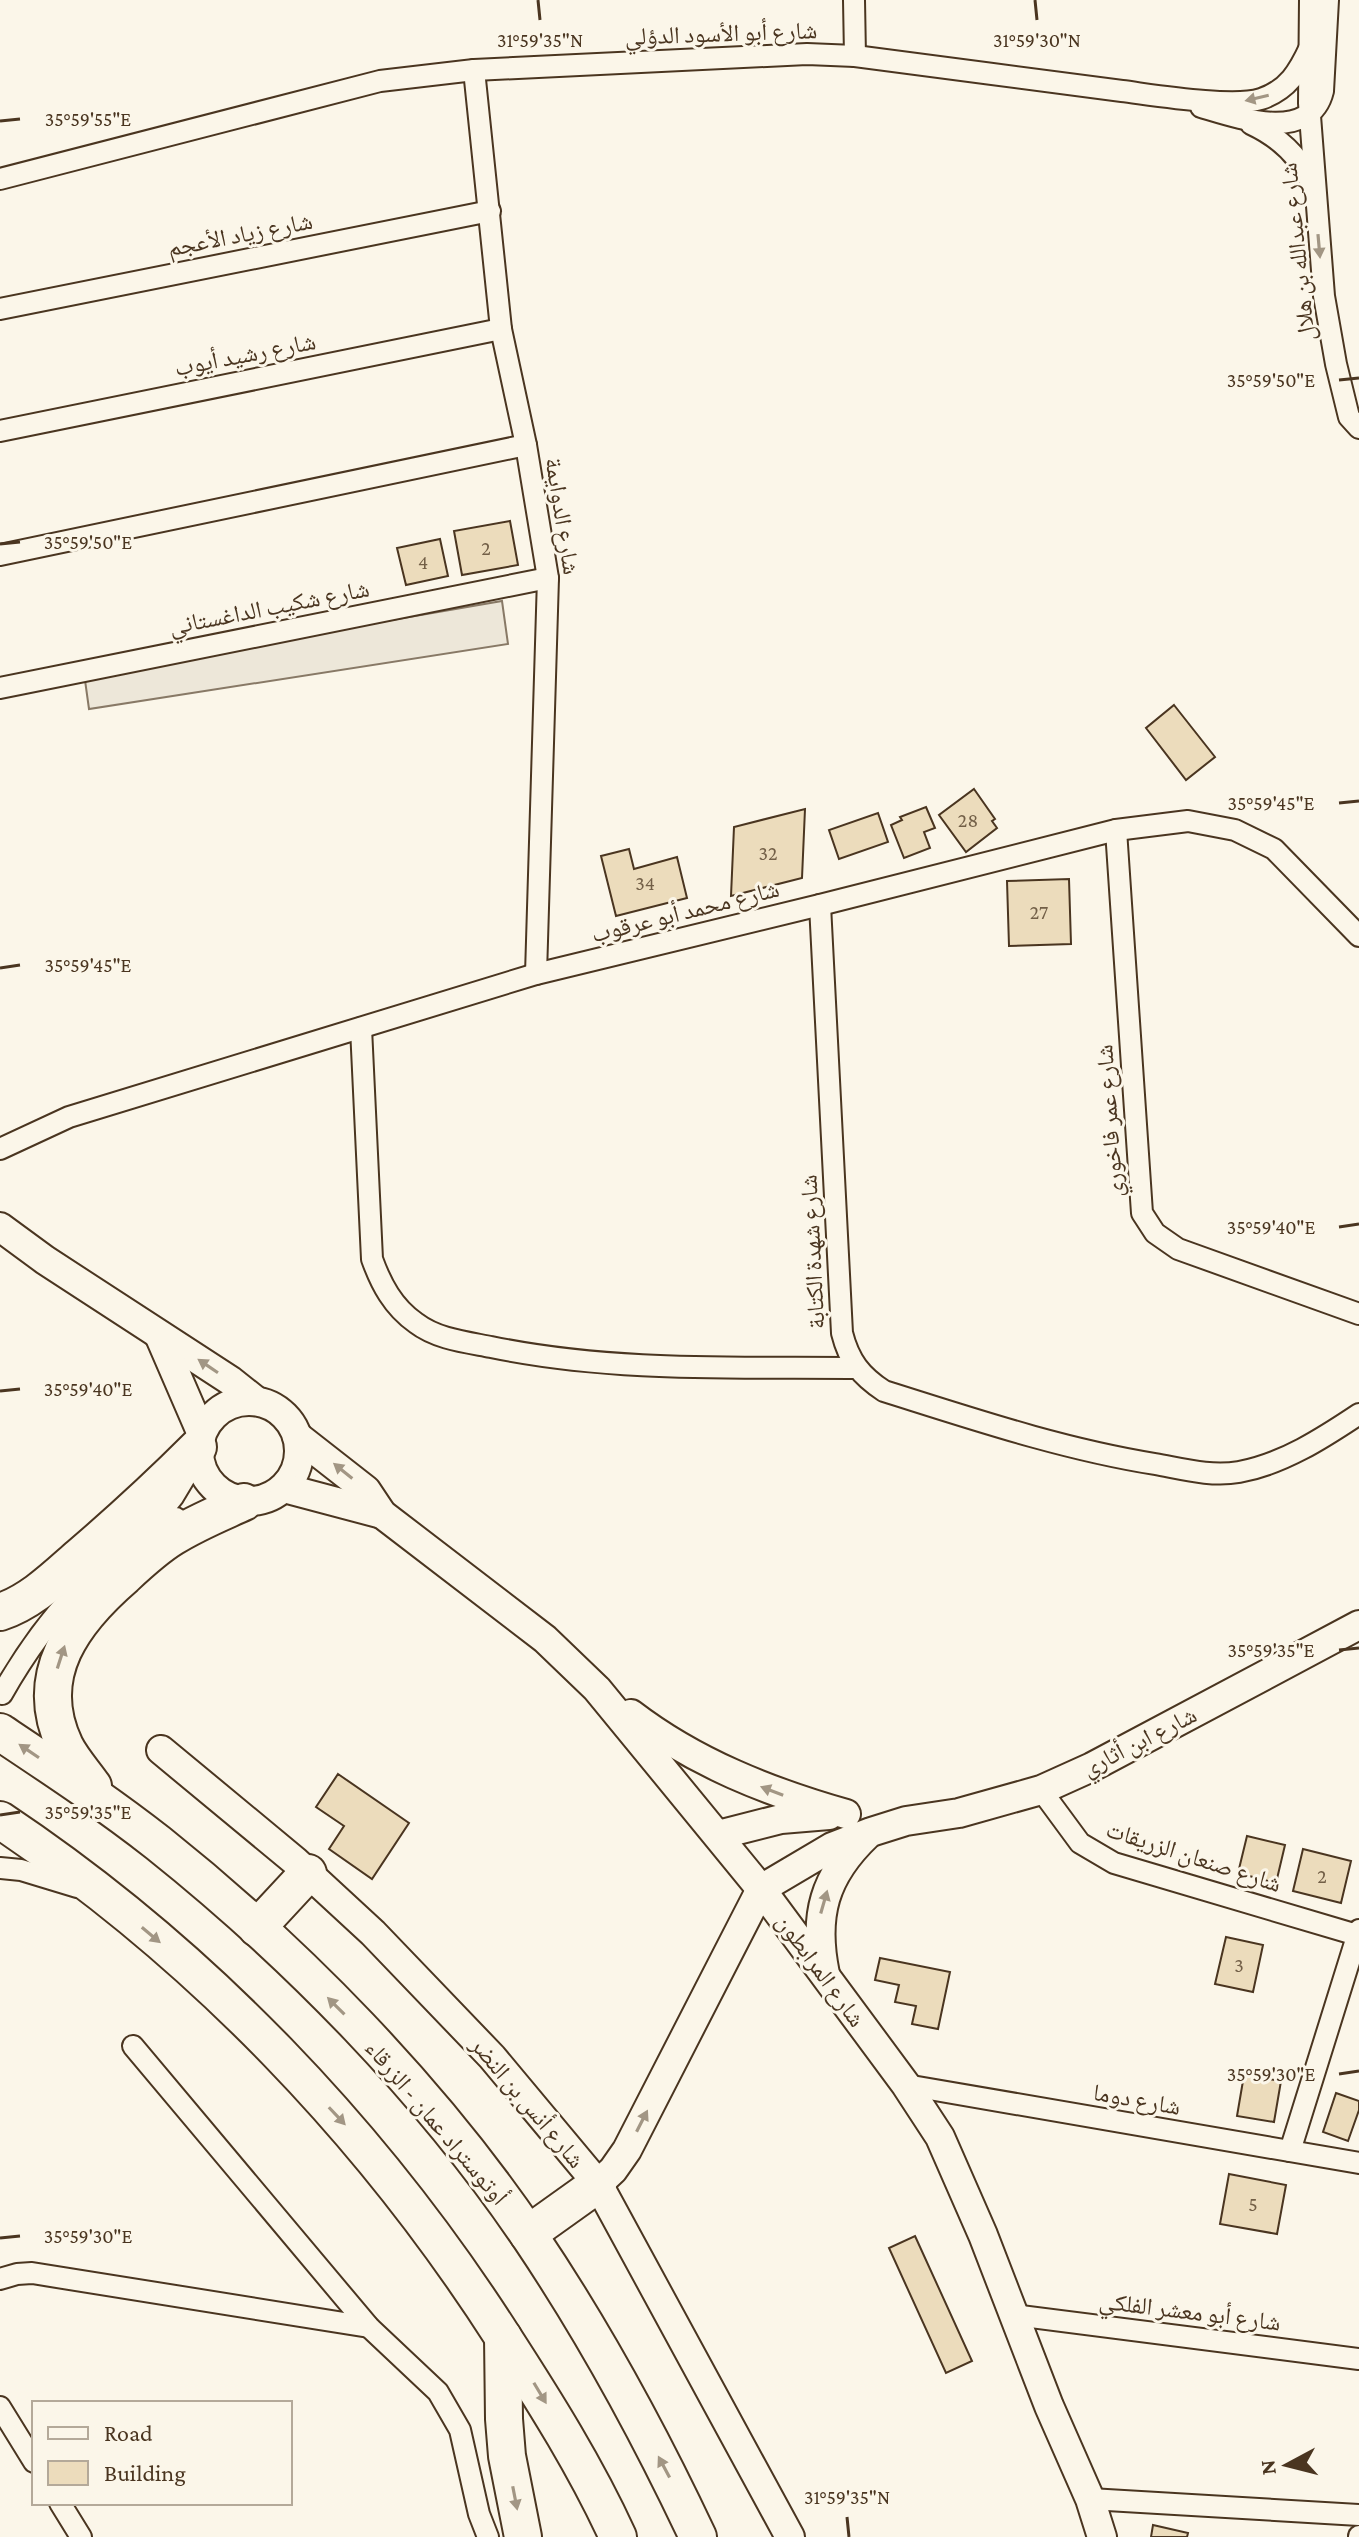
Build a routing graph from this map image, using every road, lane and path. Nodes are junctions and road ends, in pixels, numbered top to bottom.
1 (854, 0) edge
2 (1310, 0) edge
3 (1328, 0) edge
4 (1310, 47) junction
5 (855, 56) junction
6 (474, 70) junction
7 (1167, 97) junction
8 (1309, 113) junction
9 (1240, 119) junction
10 (0, 179) edge
11 (1315, 196) junction
12 (490, 211) junction
13 (0, 309) edge
14 (501, 329) junction
15 (1359, 428) edge
16 (0, 431) edge
17 (526, 445) junction
18 (0, 555) edge
19 (548, 578) junction
20 (0, 688) edge
21 (1116, 830) junction
22 (820, 905) junction
23 (1359, 936) edge
24 (536, 974) junction
25 (361, 1028) junction
26 (0, 1149) edge
27 (0, 1227) edge
28 (1359, 1314) edge
29 (159, 1335) junction
30 (856, 1368) junction
31 (255, 1400) junction
32 (1359, 1414) edge
33 (297, 1436) junction
34 (199, 1445) junction
35 (284, 1488) junction
36 (238, 1500) junction
37 (382, 1514) junction
38 (144, 1533) junction
39 (0, 1612) edge
40 (1359, 1625) edge
41 (597, 1689) junction
42 (2, 1694) edge
43 (0, 1732) edge
44 (161, 1750) dead end
45 (1041, 1790) junction
46 (106, 1803) junction
47 (846, 1814) junction
48 (0, 1820) edge
49 (906, 1821) junction
50 (871, 1832) junction
51 (718, 1835) junction
52 (0, 1868) edge
53 (308, 1873) junction
54 (761, 1889) junction
55 (102, 1894) junction
56 (257, 1928) junction
57 (1358, 1932) edge
58 (826, 1979) junction
59 (133, 2046) dead end
60 (906, 2085) junction
61 (1290, 2151) junction
62 (1359, 2163) edge
63 (598, 2184) junction
64 (528, 2234) junction
65 (0, 2279) edge
66 (1014, 2315) junction
67 (369, 2327) junction
68 (503, 2337) junction
69 (1359, 2359) edge
70 (0, 2407) edge
71 (32, 2459) edge
72 (1090, 2499) junction
73 (61, 2505) edge
74 (1359, 2515) edge
75 (81, 2537) edge
76 (488, 2537) edge
77 (523, 2537) edge
78 (618, 2537) edge
79 (698, 2537) edge
80 (790, 2537) edge
81 (1102, 2537) edge

1 - 5 street
2 - 4 street, شارع عبدالله بن هلال
3 - 8 street, شارع عبدالله بن هلال
4 -> 7 street
4 - 8 street, شارع عبدالله بن هلال
5 - 6 street, شارع أبو الأسود الدؤلي
5 - 7 street, شارع أبو الأسود الدؤلي
6 - 10 street, شارع أبو الأسود الدؤلي
6 - 12 street, شارع الدوايمة
7 - 9 street
8 - 9 street
8 - 11 street, شارع عبدالله بن هلال
9 - 11 street
11 -> 15 street, شارع عبدالله بن هلال
12 - 13 street, شارع زياد الأعجم
12 - 14 street, شارع الدوايمة
14 - 16 street, شارع رشيد أيوب
14 - 17 street, شارع الدوايمة
17 - 18 street
17 - 19 street, شارع الدوايمة
19 - 20 street, شارع شكيب الداغستاني
19 - 24 street, شارع الدوايمة
21 - 22 street, شارع محمد أبو عرقوب
21 - 23 street, شارع محمد أبو عرقوب
21 - 28 street, شارع عمر فاخوري
22 - 24 street, شارع محمد أبو عرقوب
22 - 30 street, شارع شهدة الكتابة
24 - 25 street, شارع محمد أبو عرقوب
25 - 26 street, شارع محمد أبو عرقوب
25 - 30 street
27 - 29 street
31 -> 29 street
29 - 34 street
30 - 32 street
31 - 33 street
31 - 34 street
33 - 35 street
37 -> 33 street, شارع المرابطون
34 - 36 street
34 - 38 street
34 - 39 highway
35 - 36 street
35 - 37 street, شارع المرابطون
36 - 38 street
46 -> 36 highway
37 - 41 street, شارع المرابطون
38 - 42 street
40 - 45 street, شارع ابن أثاري
47 -> 41 street
41 - 51 street, شارع المرابطون
46 -> 43 highway, أوتوستراد عمان - الزرقاء
44 - 53 street, شارع أنس بن النضر
45 - 49 street, شارع ابن أثاري
45 - 57 street, شارع صنعان الزريقات
46 - 56 highway, أوتوستراد عمان - الزرقاء
47 - 49 street, شارع ابن أثاري
47 - 51 street, شارع ابن أثاري
48 - 55 highway
49 - 50 street, شارع ابن أثاري
50 - 54 street, شارع ابن أثاري
58 -> 50 street
51 - 54 street, شارع المرابطون
52 - 55 street
53 - 56 highway
53 - 63 street, شارع أنس بن النضر
54 - 58 street, شارع المرابطون
63 -> 54 street
55 -> 68 highway
64 -> 56 highway, أوتوستراد عمان - الزرقاء
57 - 61 street
58 - 60 street, شارع المرابطون
59 - 67 street
60 - 61 street, شارع دوما
60 - 66 street, شارع المرابطون
61 - 62 street, شارع دوما
63 - 64 highway
63 - 80 street, شارع أنس بن النضر
79 -> 64 highway, أوتوستراد عمان - الزرقاء
65 - 67 street
66 - 69 street, شارع أبو معشر الفلكي
66 - 72 street, شارع المرابطون
67 - 76 street
68 -> 77 highway
68 -> 78 highway
70 - 71 street
72 - 74 street
72 - 81 street, شارع المرابطون
73 - 75 street

